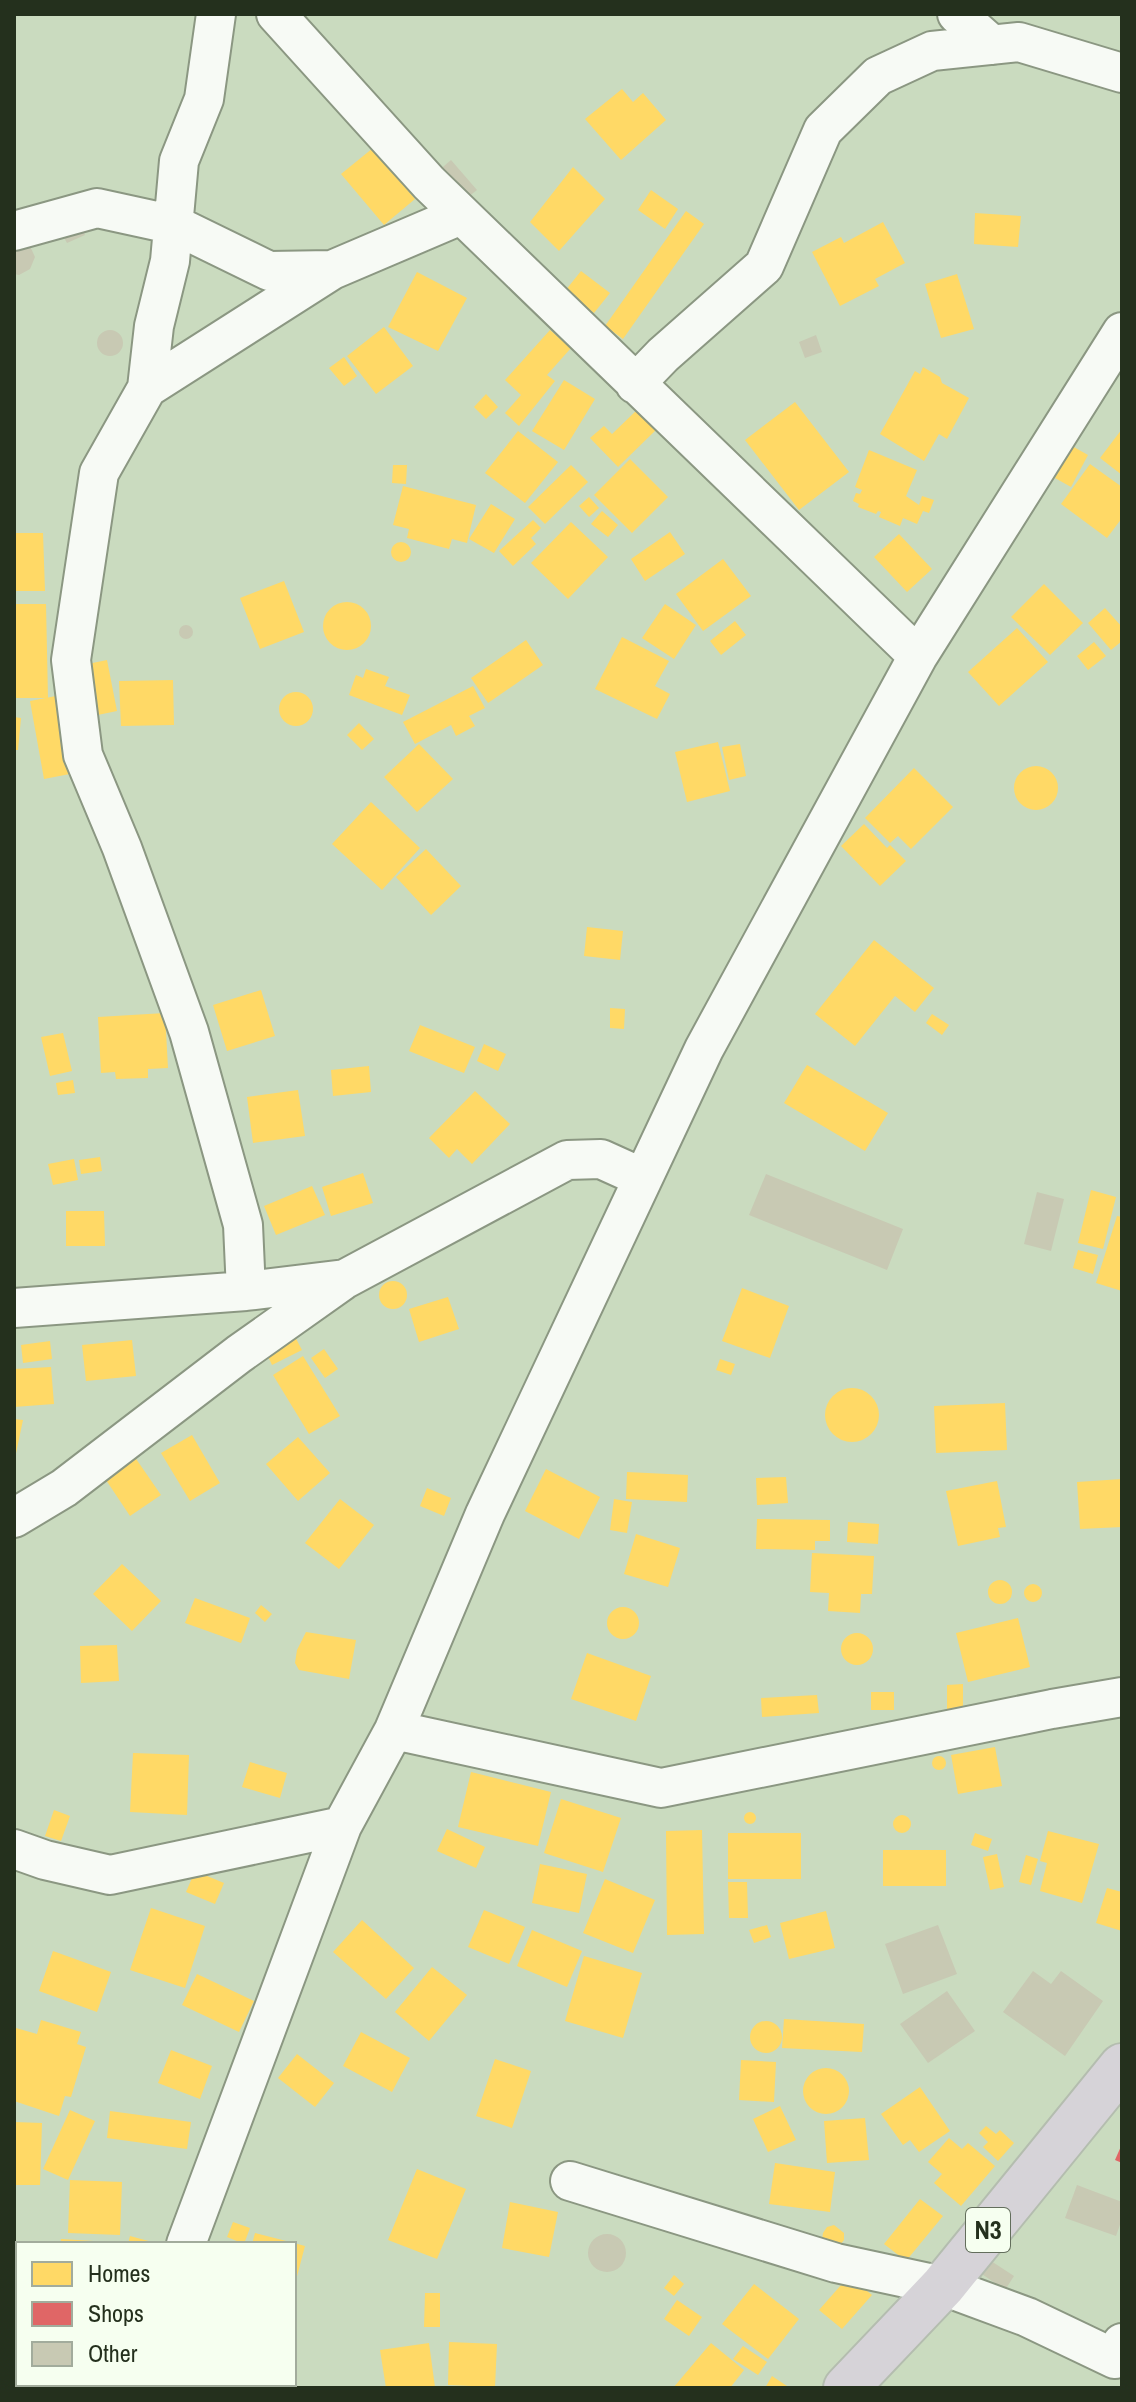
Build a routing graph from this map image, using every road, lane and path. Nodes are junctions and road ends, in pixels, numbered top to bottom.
1 (216, 14) edge
2 (276, 14) edge
3 (957, 14) edge
4 (992, 45) junction
5 (1122, 73) edge
6 (461, 215) junction
7 (175, 225) junction
8 (14, 231) edge
9 (332, 270) junction
10 (1122, 332) edge
11 (635, 384) junction
12 (147, 388) junction
13 (918, 656) junction
14 (643, 1178) junction
15 (345, 1279) junction
16 (246, 1291) junction
17 (14, 1308) edge
18 (14, 1518) edge
19 (1122, 1697) edge
20 (394, 1730) junction
21 (342, 1826) junction
22 (14, 1849) edge
23 (1122, 2066) edge
24 (570, 2181) dead end
25 (187, 2242) edge
26 (943, 2286) junction
27 (1113, 2363) edge
28 (846, 2388) edge

1 - 7 street
2 - 6 street
3 - 4 street
4 - 5 street
4 - 11 street
6 - 9 street
6 - 11 street
7 - 8 street
7 - 9 street
7 - 12 street
9 - 12 street
10 - 13 street
11 - 13 street
12 - 16 street
13 - 14 street
14 - 15 street
14 - 20 street
15 - 16 street
15 - 18 street
16 - 17 street
19 - 20 street
20 - 21 street
21 - 22 street
21 - 25 street
23 - 26 highway, N3
24 - 26 street
26 - 27 street
26 - 28 highway, N3

